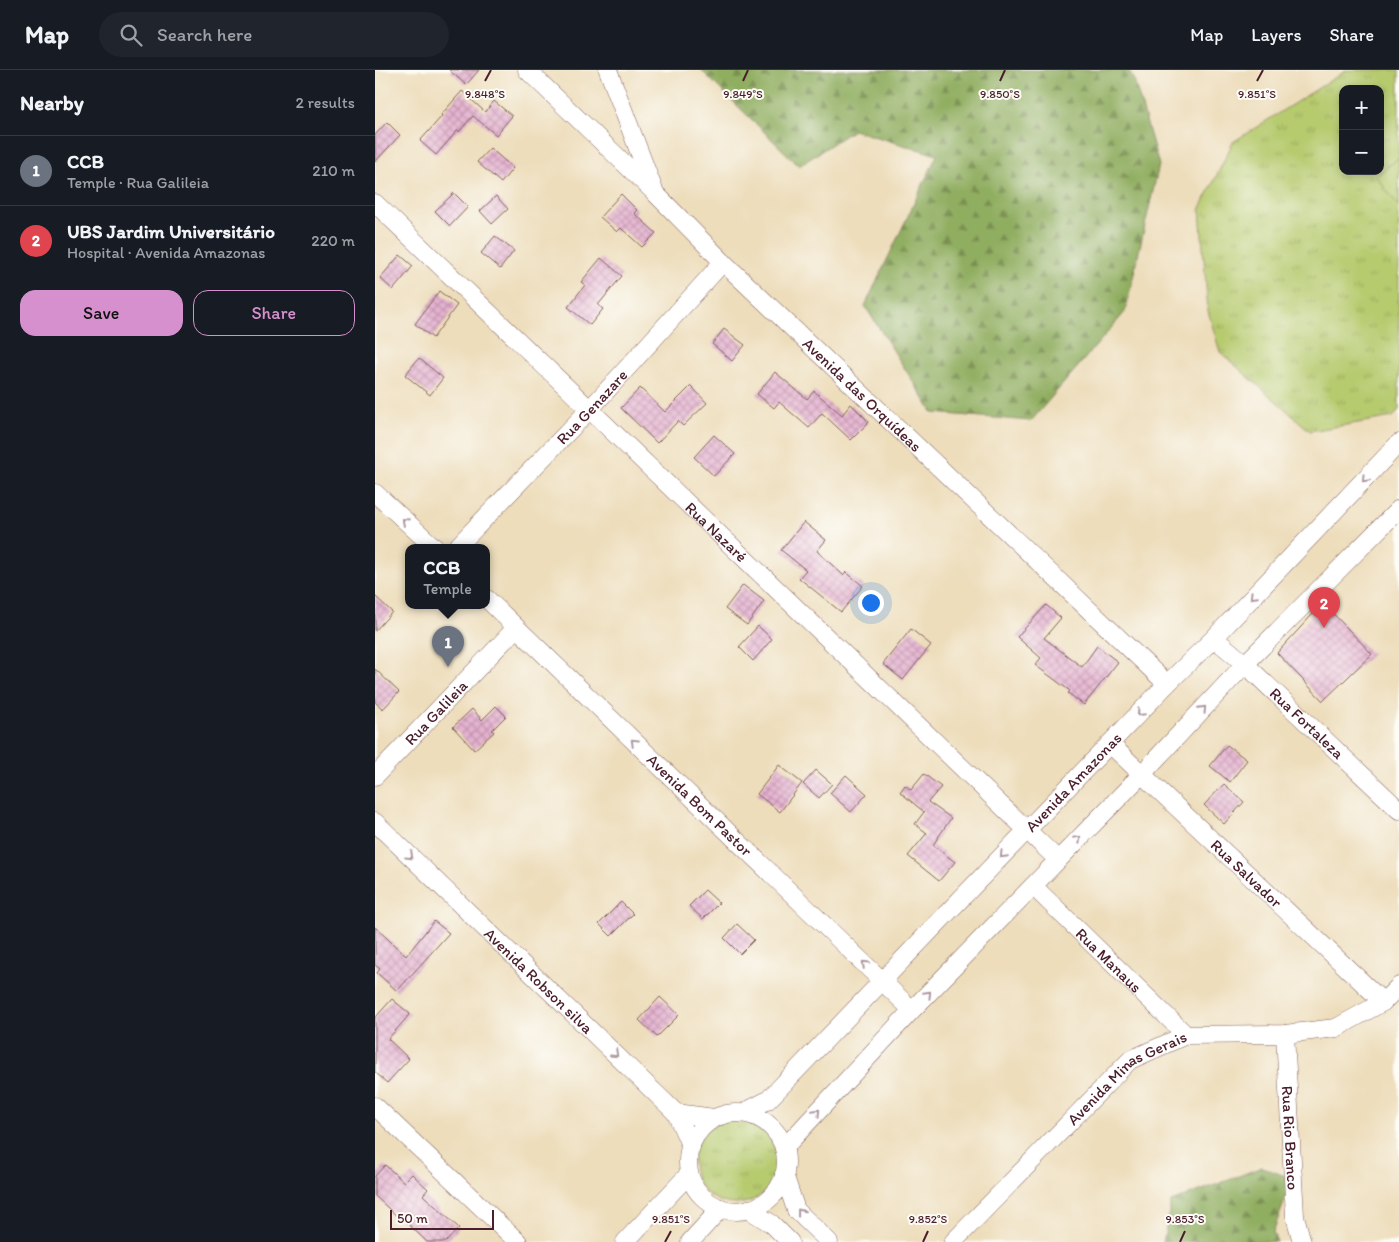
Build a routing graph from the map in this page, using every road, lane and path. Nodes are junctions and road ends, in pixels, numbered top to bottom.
1 (527, 70) edge
2 (608, 70) edge
3 (655, 193) junction
4 (375, 203) edge
5 (723, 262) junction
6 (590, 409) junction
7 (1399, 443) edge
8 (375, 494) edge
9 (1399, 509) edge
10 (431, 544) edge
11 (460, 544) edge
12 (490, 602) edge
13 (516, 628) junction
14 (1214, 638) junction
15 (1245, 664) junction
16 (1167, 684) junction
17 (1110, 744) junction
18 (1142, 774) junction
19 (375, 776) edge
20 (1399, 810) edge
21 (375, 822) edge
22 (1027, 830) junction
23 (1058, 860) junction
24 (1033, 886) junction
25 (883, 982) junction
26 (1399, 986) edge
27 (1383, 1002) junction
28 (912, 1010) junction
29 (1285, 1034) junction
30 (1186, 1035) junction
31 (375, 1106) edge
32 (676, 1113) junction
33 (743, 1113) junction
34 (714, 1118) junction
35 (691, 1147) junction
36 (784, 1148) junction
37 (689, 1174) junction
38 (784, 1174) junction
39 (721, 1208) junction
40 (748, 1209) junction
41 (518, 1242) edge
42 (625, 1242) edge
43 (690, 1242) edge
44 (790, 1242) edge
45 (829, 1242) edge
46 (953, 1242) edge
47 (1302, 1242) edge

1 - 3 street
2 - 3 street, Avenida das Orquídeas
3 - 5 street, Avenida das Orquídeas
4 - 6 street, Rua Nazaré
5 - 6 street, Rua Genazare
5 - 16 street, Avenida das Orquídeas
6 - 11 street, Rua Genazare
6 - 22 street, Rua Nazaré
7 -> 14 street, Avenida Amazonas
10 -> 8 street
9 - 15 street
12 - 13 street, Avenida Bom Pastor
13 - 19 street, Rua Galileia
25 -> 13 street, Avenida Bom Pastor
14 - 15 street, Rua Fortaleza
14 - 16 street, Avenida Amazonas
18 -> 15 street
15 - 20 street, Rua Fortaleza
16 -> 17 street, Avenida Amazonas
17 - 18 street, Rua Salvador
17 - 22 street, Avenida Amazonas
23 -> 18 street
18 - 27 street, Rua Salvador
21 -> 32 street, Avenida Robson silva
22 - 23 street, Rua Nazaré
22 -> 25 street, Avenida Amazonas
23 - 24 street
28 -> 24 street
24 - 30 street, Rua Manaus
25 - 28 street, Avenida Bom Pastor
25 - 33 street, Avenida Amazonas
26 - 27 street, Avenida Minas Gerais
27 - 29 street, Avenida Minas Gerais
36 -> 28 street
29 - 30 street, Avenida Minas Gerais
29 - 47 street, Rua Rio Branco
30 - 46 street, Avenida Minas Gerais
31 - 41 street
32 - 34 street
32 - 35 street, Avenida Robson silva
33 - 34 street
33 - 36 street
34 - 35 street
35 - 37 street
36 - 38 street
37 - 39 street
37 - 42 street
38 - 40 street
45 -> 38 street
39 - 40 street
39 - 43 street
40 - 44 street

